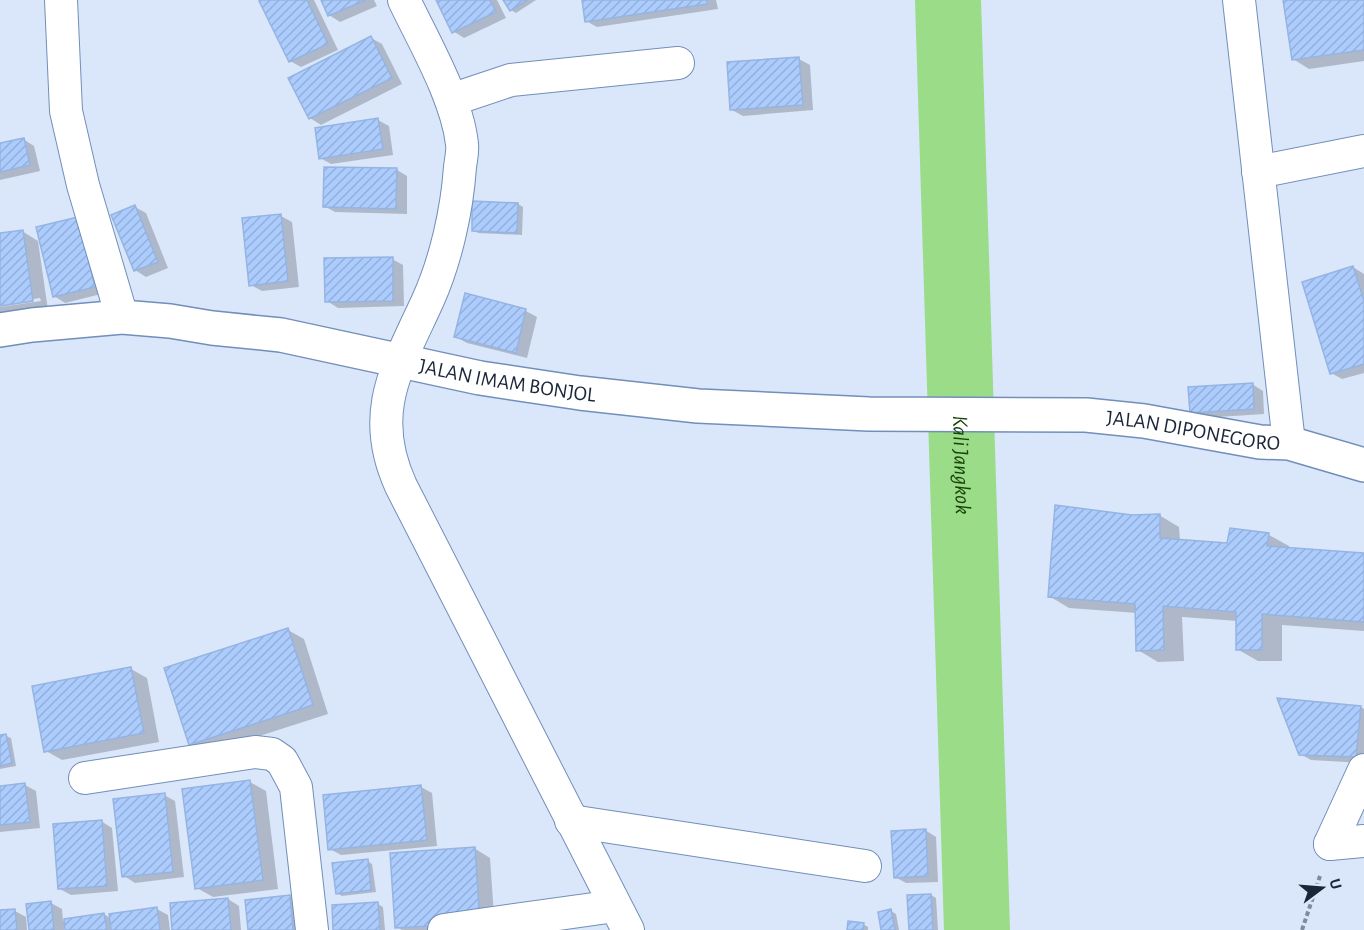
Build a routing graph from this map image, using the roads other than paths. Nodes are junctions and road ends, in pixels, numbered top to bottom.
1 (60, 0) edge
2 (404, 0) edge
3 (1239, 0) edge
4 (678, 63) dead end
5 (451, 99) junction
6 (1364, 151) edge
7 (1258, 172) junction
8 (122, 317) junction
9 (0, 330) edge
10 (400, 359) junction
11 (1020, 414) joint
12 (1289, 443) junction
13 (1364, 465) edge
14 (1364, 770) edge
15 (85, 778) dead end
16 (572, 821) junction
17 (1364, 841) edge
18 (865, 866) dead end
19 (622, 918) edge
20 (312, 930) edge
21 (444, 930) edge

1 - 8 street
2 - 5 street
3 - 7 street
4 - 5 street
5 - 10 street
6 - 7 street
7 - 12 street
8 - 9 main road, JALAN IMAM BONJOL
8 - 10 main road, JALAN IMAM BONJOL
10 - 11 main road, JALAN IMAM BONJOL
10 - 16 street
11 - 12 main road, JALAN DIPONEGORO
12 - 13 main road, JALAN DIPONEGORO
14 - 17 street
15 - 20 street
16 - 18 street
16 - 19 street
19 - 21 street

